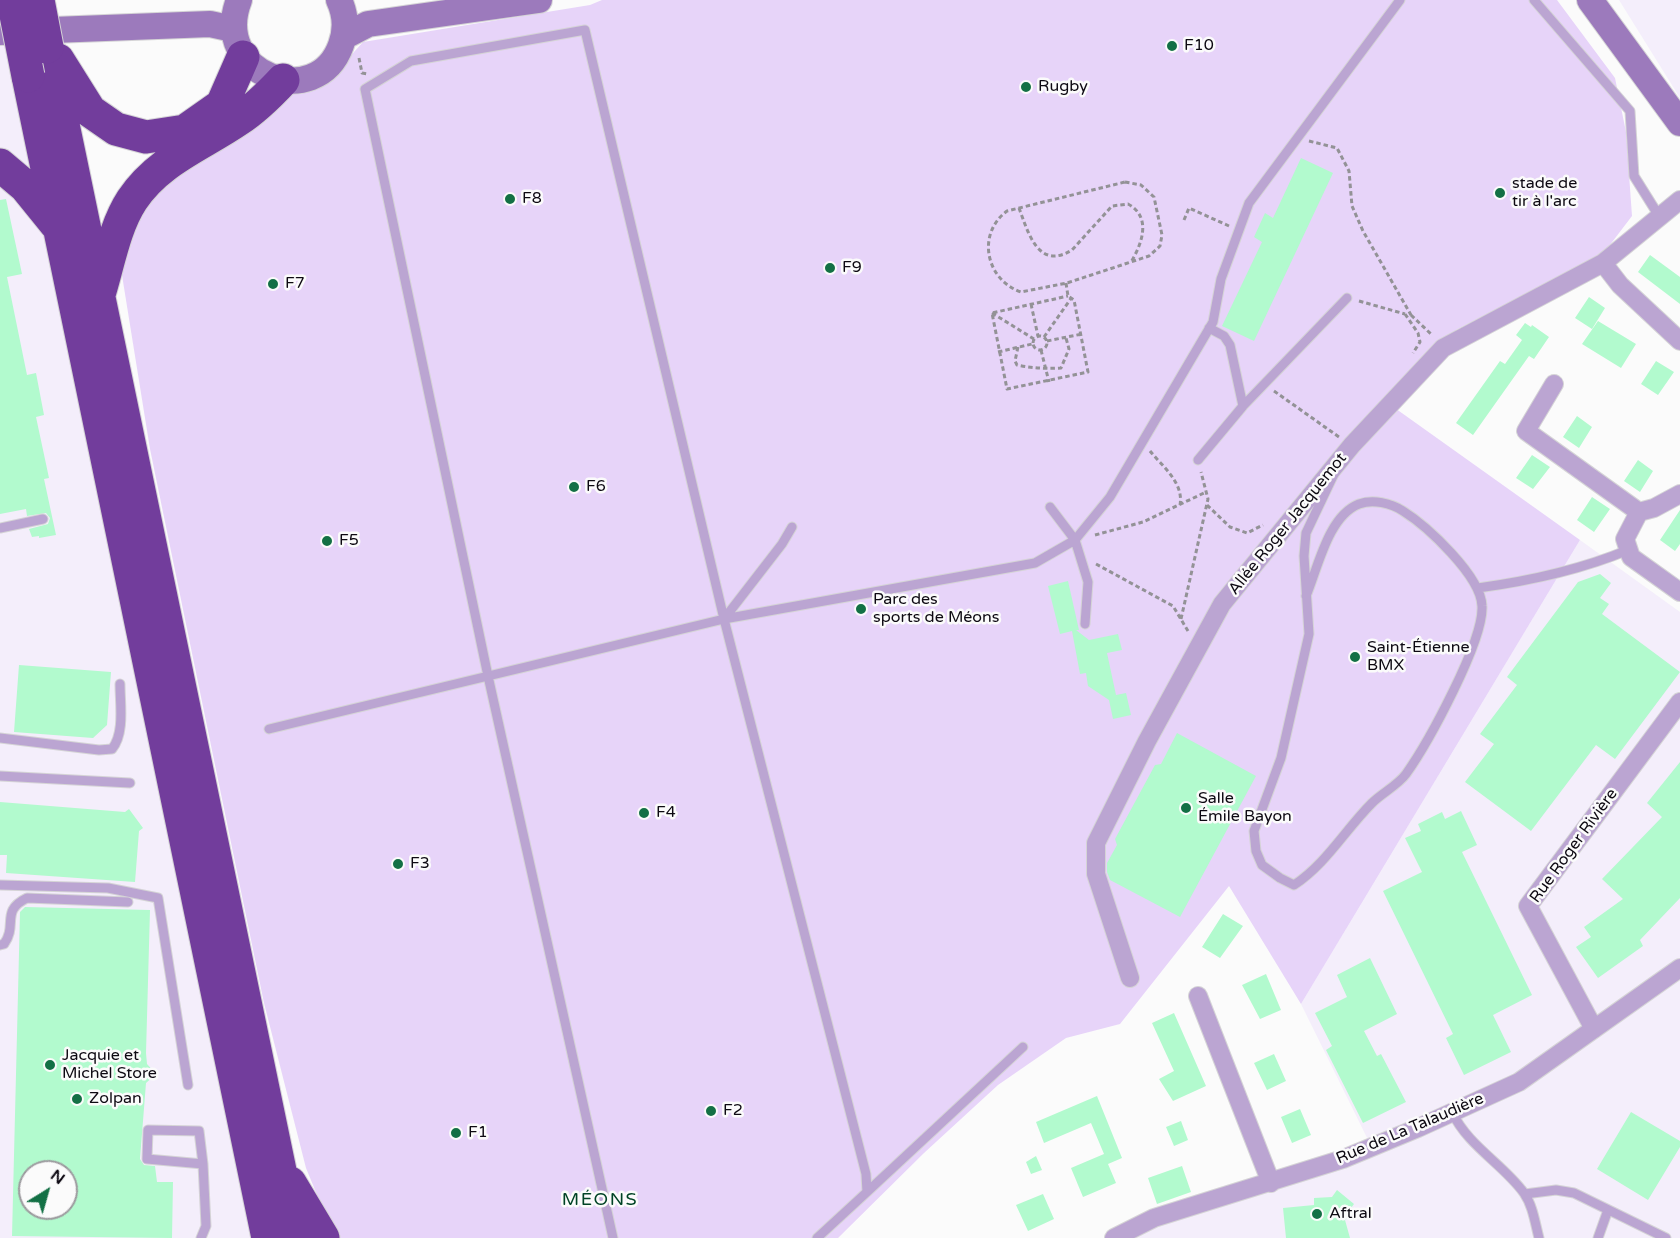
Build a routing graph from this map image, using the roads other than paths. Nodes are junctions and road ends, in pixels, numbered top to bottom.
1 (13, 0) edge
2 (38, 0) edge
3 (239, 0) edge
4 (339, 0) edge
5 (539, 0) edge
6 (1400, 0) edge
7 (1534, 0) edge
8 (1590, 0) edge
9 (0, 32) edge
10 (238, 43) junction
11 (354, 44) junction
12 (51, 73) junction
13 (283, 80) junction
14 (1680, 123) edge
15 (0, 165) edge
16 (1680, 200) edge
17 (1659, 216) junction
18 (59, 227) junction
19 (1603, 263) junction
20 (99, 296) junction
21 (1347, 298) road end
22 (1209, 328) junction
23 (1680, 341) edge
24 (1554, 384) dead end
25 (1243, 406) junction
26 (1336, 455) junction
27 (1198, 460) road end
28 (1680, 494) edge
29 (1050, 507) dead end
30 (1639, 512) junction
31 (43, 519) dead end
32 (792, 526) dead end
33 (0, 528) edge
34 (1075, 540) junction
35 (1628, 550) junction
36 (1478, 588) junction
37 (1680, 592) edge
38 (1306, 596) junction
39 (724, 619) junction
40 (1085, 624) dead end
41 (488, 676) junction
42 (120, 684) dead end
43 (1680, 702) edge
44 (269, 729) dead end
45 (0, 738) edge
46 (0, 776) edge
47 (129, 783) dead end
48 (0, 885) edge
49 (128, 902) dead end
50 (4, 916) edge
51 (0, 945) edge
52 (1680, 968) edge
53 (1130, 978) dead end
54 (1198, 996) dead end
55 (1594, 1029) junction
56 (1023, 1047) dead end
57 (188, 1085) dead end
58 (1452, 1112) junction
59 (203, 1164) junction
60 (279, 1166) junction
61 (1271, 1183) junction
62 (867, 1192) junction
63 (1525, 1194) junction
64 (1608, 1210) junction
65 (201, 1238) edge
66 (268, 1238) edge
67 (294, 1238) edge
68 (323, 1238) edge
69 (614, 1238) edge
70 (817, 1238) edge
71 (1114, 1238) edge
72 (1539, 1238) edge
73 (1598, 1238) edge
74 (1666, 1238) edge

1 - 12 highway, bridge
2 - 12 highway, bridge
3 - 10 main road
4 - 11 main road
5 - 11 main road
6 - 22 lane
7 - 17 lane
8 - 14 main road
9 - 10 main road
10 - 12 highway
10 - 13 main road
11 - 13 main road
12 - 18 highway
12 - 20 highway
13 - 20 highway
15 - 18 highway
16 - 17 street, Allée Roger Jacquemot
17 - 19 street, Allée Roger Jacquemot
18 - 66 highway
19 - 23 street
19 - 26 street, Allée Roger Jacquemot
20 - 60 highway
21 - 25 lane
22 - 25 lane
22 - 34 lane
24 - 30 street
25 - 27 lane
26 - 38 lane
26 - 53 street, Allée Roger Jacquemot
28 - 30 street
29 - 34 lane
30 - 35 street
31 - 33 lane
32 - 39 lane
34 - 39 lane
34 - 40 lane
35 - 36 lane
35 - 37 street
36 - 38 lane
36 - 38 lane
39 - 41 lane
39 - 41 lane
39 - 62 lane
41 - 44 lane
41 - 69 lane
42 - 45 lane
43 - 55 street, Rue Roger Rivière
46 - 47 lane
48 - 57 lane
49 - 50 lane
50 - 51 lane
52 - 55 street, Rue de La Talaudière
54 - 61 street
55 - 58 street, Rue de La Talaudière
56 - 62 lane
58 - 61 street, Rue de La Talaudière
58 - 63 lane
59 - 59 lane
59 - 65 lane
60 - 67 highway
60 - 68 highway
61 - 71 street, Rue de La Talaudière
62 - 70 lane
63 - 64 lane
63 - 72 lane
64 - 73 lane
64 - 74 lane

